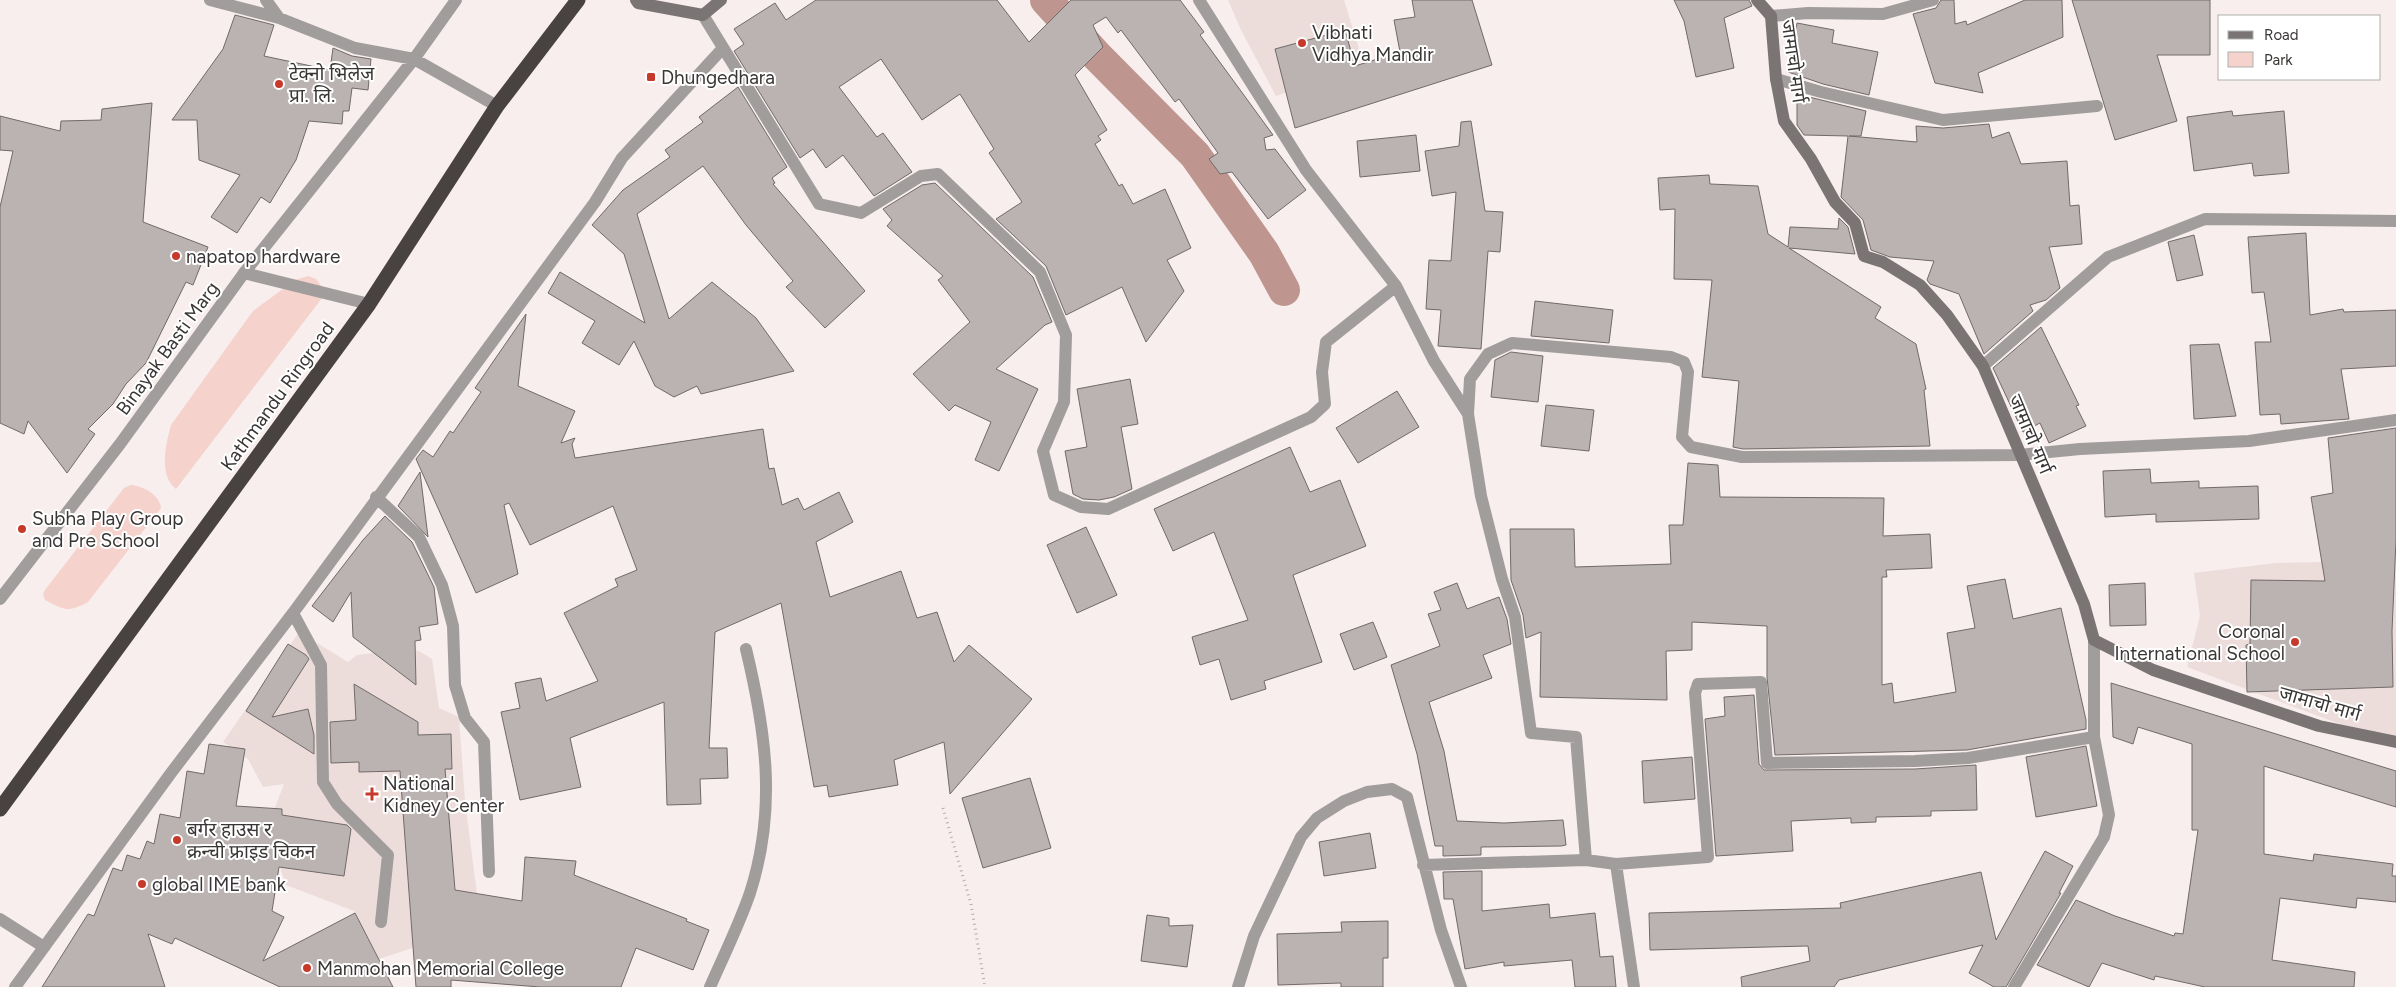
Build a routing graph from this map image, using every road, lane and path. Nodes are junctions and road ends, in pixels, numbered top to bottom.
1 (210, 0) edge
2 (266, 0) edge
3 (456, 0) edge
4 (578, 0) edge
5 (636, 0) edge
6 (721, 0) edge
7 (1199, 0) edge
8 (1757, 0) edge
9 (1934, 0) edge
10 (703, 15) junction
11 (1771, 16) junction
12 (279, 18) junction
13 (723, 48) junction
14 (414, 59) junction
15 (1776, 79) junction
16 (497, 106) junction
17 (2097, 106) dead end
18 (2396, 221) edge
19 (244, 273) junction
20 (1396, 286) junction
21 (370, 304) junction
22 (1983, 366) junction
23 (1468, 414) junction
24 (2396, 420) edge
25 (2019, 455) junction
26 (376, 496) junction
27 (0, 599) edge
28 (293, 613) junction
29 (2094, 640) junction
30 (746, 649) dead end
31 (2094, 737) junction
32 (2396, 742) edge
33 (944, 808) dead end
34 (0, 809) edge
35 (1586, 860) junction
36 (1616, 864) junction
37 (1423, 865) junction
38 (489, 872) dead end
39 (0, 919) edge
40 (381, 922) dead end
41 (44, 947) junction
42 (16, 987) edge
43 (710, 987) edge
44 (985, 987) edge
45 (1238, 987) edge
46 (1461, 987) edge
47 (1634, 987) edge
48 (2014, 987) edge

1 - 12 street
2 - 12 street
3 - 14 street, Binayak Basti Marg
4 - 16 highway, Kathmandu Ringroad
5 - 10 street
6 - 10 street
7 - 20 street
8 - 11 street, जामाचो मार्ग
9 - 11 street
10 - 13 street
11 - 15 street, जामाचो मार्ग
12 - 14 street
13 - 20 street
13 - 26 street
14 - 16 street
14 - 19 street, Binayak Basti Marg
15 - 17 street
15 - 22 street, जामाचो मार्ग
16 - 21 highway, Kathmandu Ringroad
18 - 22 street
19 - 21 street
19 - 27 street, Binayak Basti Marg
20 - 23 street
21 - 34 highway, Kathmandu Ringroad
22 - 25 street, जामाचो मार्ग
23 - 25 street
23 - 35 street
24 - 25 street
25 - 29 street, जामाचो मार्ग
26 - 28 street
26 - 38 street
28 - 40 street
28 - 41 street
29 - 31 street
29 - 32 street, जामाचो मार्ग
30 - 43 street
31 - 36 street
31 - 48 street
33 - 44 path
35 - 36 street
35 - 37 street
36 - 47 street
37 - 45 street
37 - 46 street
39 - 41 street
41 - 42 street

